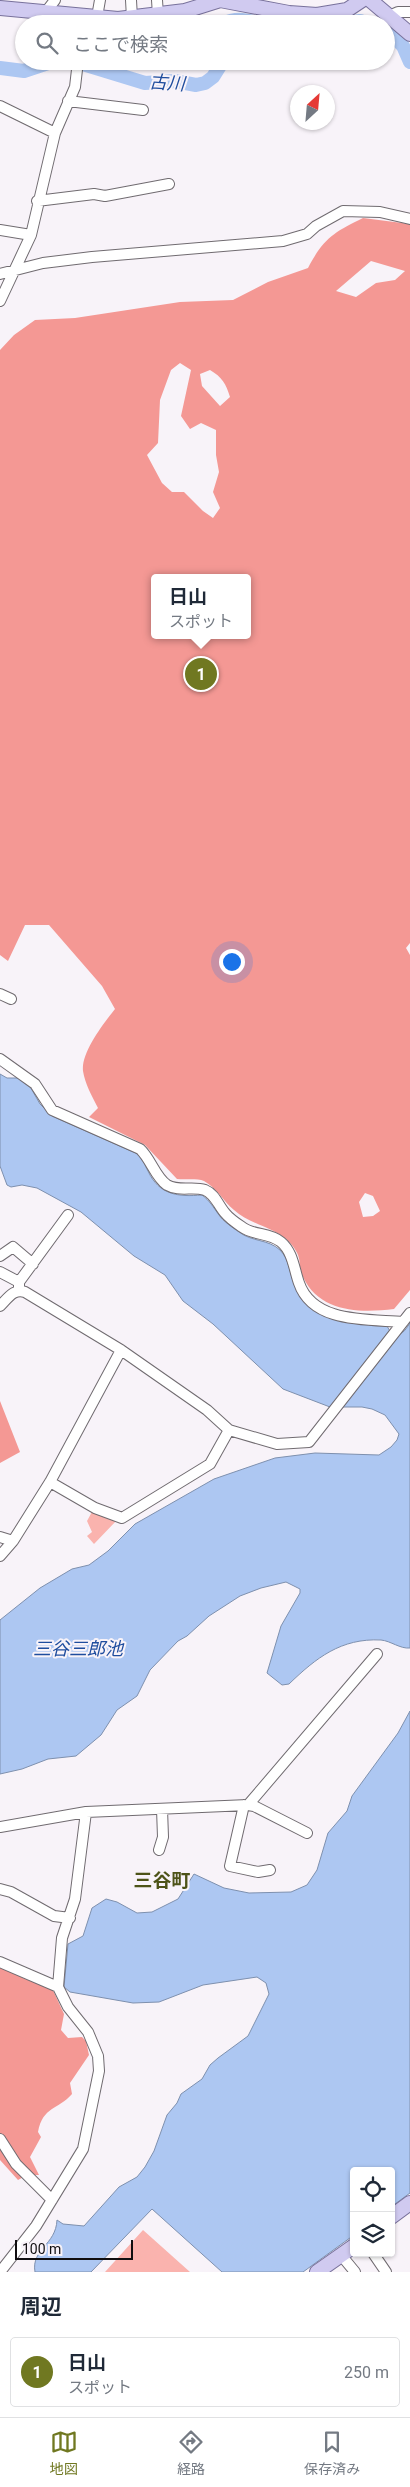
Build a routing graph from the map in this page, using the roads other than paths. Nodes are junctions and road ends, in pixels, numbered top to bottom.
1 (55, 0) edge
2 (100, 0) edge
3 (131, 0) edge
4 (157, 0) edge
5 (362, 0) edge
6 (370, 0) edge
7 (0, 8) edge
8 (44, 12) junction
9 (410, 12) edge
10 (62, 15) edge
11 (90, 15) edge
12 (145, 15) edge
13 (151, 15) edge
14 (168, 15) edge
15 (317, 15) edge
16 (317, 15) edge
17 (388, 15) edge
18 (391, 15) edge
19 (395, 21) edge
20 (410, 34) edge
21 (77, 70) edge
22 (68, 101) junction
23 (0, 106) edge
24 (143, 110) dead end
25 (55, 133) junction
26 (169, 184) dead end
27 (37, 201) junction
28 (410, 219) edge
29 (0, 230) edge
30 (31, 235) junction
31 (17, 269) junction
32 (0, 274) edge
33 (0, 301) edge
34 (0, 994) edge
35 (11, 999) dead end
36 (0, 1058) edge
37 (68, 1215) dead end
38 (0, 1256) edge
39 (33, 1264) junction
40 (0, 1272) edge
41 (19, 1286) junction
42 (0, 1306) edge
43 (410, 1312) edge
44 (403, 1322) junction
45 (121, 1350) junction
46 (229, 1430) junction
47 (50, 1482) junction
48 (0, 1537) edge
49 (12, 1541) junction
50 (0, 1556) edge
51 (378, 1654) dead end
52 (246, 1805) junction
53 (162, 1808) junction
54 (86, 1812) junction
55 (0, 1828) edge
56 (307, 1833) dead end
57 (159, 1850) dead end
58 (270, 1870) dead end
59 (0, 1889) edge
60 (70, 1918) junction
61 (0, 1962) edge
62 (58, 1987) junction
63 (0, 2139) edge
64 (52, 2200) junction
65 (410, 2203) edge
66 (395, 2214) edge
67 (350, 2249) edge
68 (341, 2255) junction
69 (376, 2257) edge
70 (0, 2272) edge
71 (317, 2272) edge
72 (354, 2272) edge
73 (386, 2272) edge

1 - 8 street
2 - 11 street
3 - 12 street
4 - 13 street
5 - 15 main road
6 - 17 main road
7 - 8 main road
8 - 10 main road
9 - 18 street
14 - 16 main road
19 - 20 main road
21 - 22 street
22 - 24 street
22 - 25 street
23 - 25 street
25 - 27 street
26 - 27 street
27 - 30 street
28 - 31 street
29 - 30 street
30 - 31 street
31 - 32 street
31 - 33 street
34 - 35 street
36 - 44 street
37 - 39 street
38 - 39 street
39 - 41 street
40 - 41 street
41 - 42 street
41 - 45 street
43 - 44 street
44 - 46 street
45 - 46 street
45 - 47 street
46 - 47 street
47 - 49 street
48 - 49 street
49 - 50 street
51 - 52 street
52 - 53 street
52 - 56 street
52 - 58 street
53 - 54 street
53 - 57 street
54 - 55 street
54 - 60 street
59 - 60 street
60 - 62 street
61 - 62 street
62 - 64 street
63 - 64 street
64 - 70 street
65 - 66 main road
67 - 68 main road
68 - 71 main road
68 - 72 street
69 - 73 street

